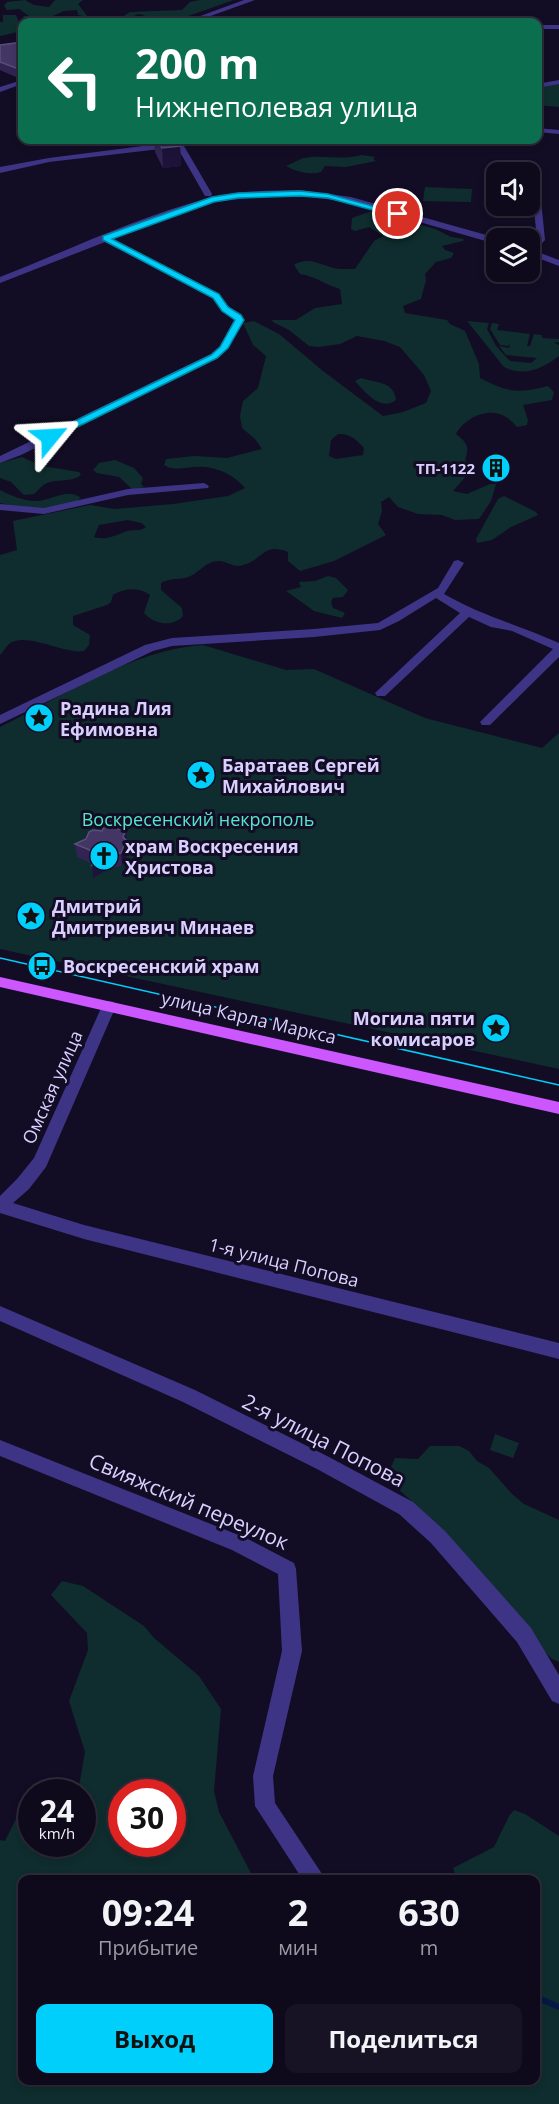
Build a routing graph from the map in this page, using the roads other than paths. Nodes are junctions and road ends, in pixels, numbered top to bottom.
1 (251, 0) edge
2 (199, 18) edge
3 (542, 27) edge
4 (559, 27) edge
5 (559, 82) edge
6 (18, 83) edge
7 (542, 85) edge
8 (0, 90) edge
9 (542, 130) edge
10 (559, 132) edge
11 (158, 144) edge
12 (180, 144) edge
13 (0, 170) edge
14 (208, 194) dead end
15 (538, 216) edge
16 (105, 238) junction
17 (486, 238) edge
18 (540, 241) edge
19 (540, 256) edge
20 (559, 263) edge
21 (0, 280) edge
22 (0, 460) edge
23 (204, 486) dead end
24 (0, 507) edge
25 (458, 563) dead end
26 (437, 594) junction
27 (466, 612) junction
28 (559, 648) edge
29 (381, 693) dead end
30 (0, 720) edge
31 (486, 722) dead end
32 (0, 982) edge
33 (109, 1006) junction
34 (559, 1107) edge
35 (0, 1206) edge
36 (0, 1313) edge
37 (559, 1351) edge
38 (0, 1448) edge
39 (559, 1694) edge
40 (313, 1875) edge

1 - 2 street
3 - 4 street
5 - 7 street
6 - 8 street
9 - 10 street
11 - 13 street
12 - 14 street
15 - 18 street
16 - 17 street
16 - 21 street
16 - 22 street
19 - 20 street
23 - 24 street
25 - 26 street
26 - 27 street
26 - 30 street
27 - 28 street
27 - 29 street
28 - 31 street
32 - 33 main road, улица Карла Маркса
33 - 34 main road, улица Карла Маркса
33 - 35 street, Омская улица
35 - 37 street, 1-я улица Попова
36 - 39 street, 2-я улица Попова
38 - 40 street, Свияжский переулок

